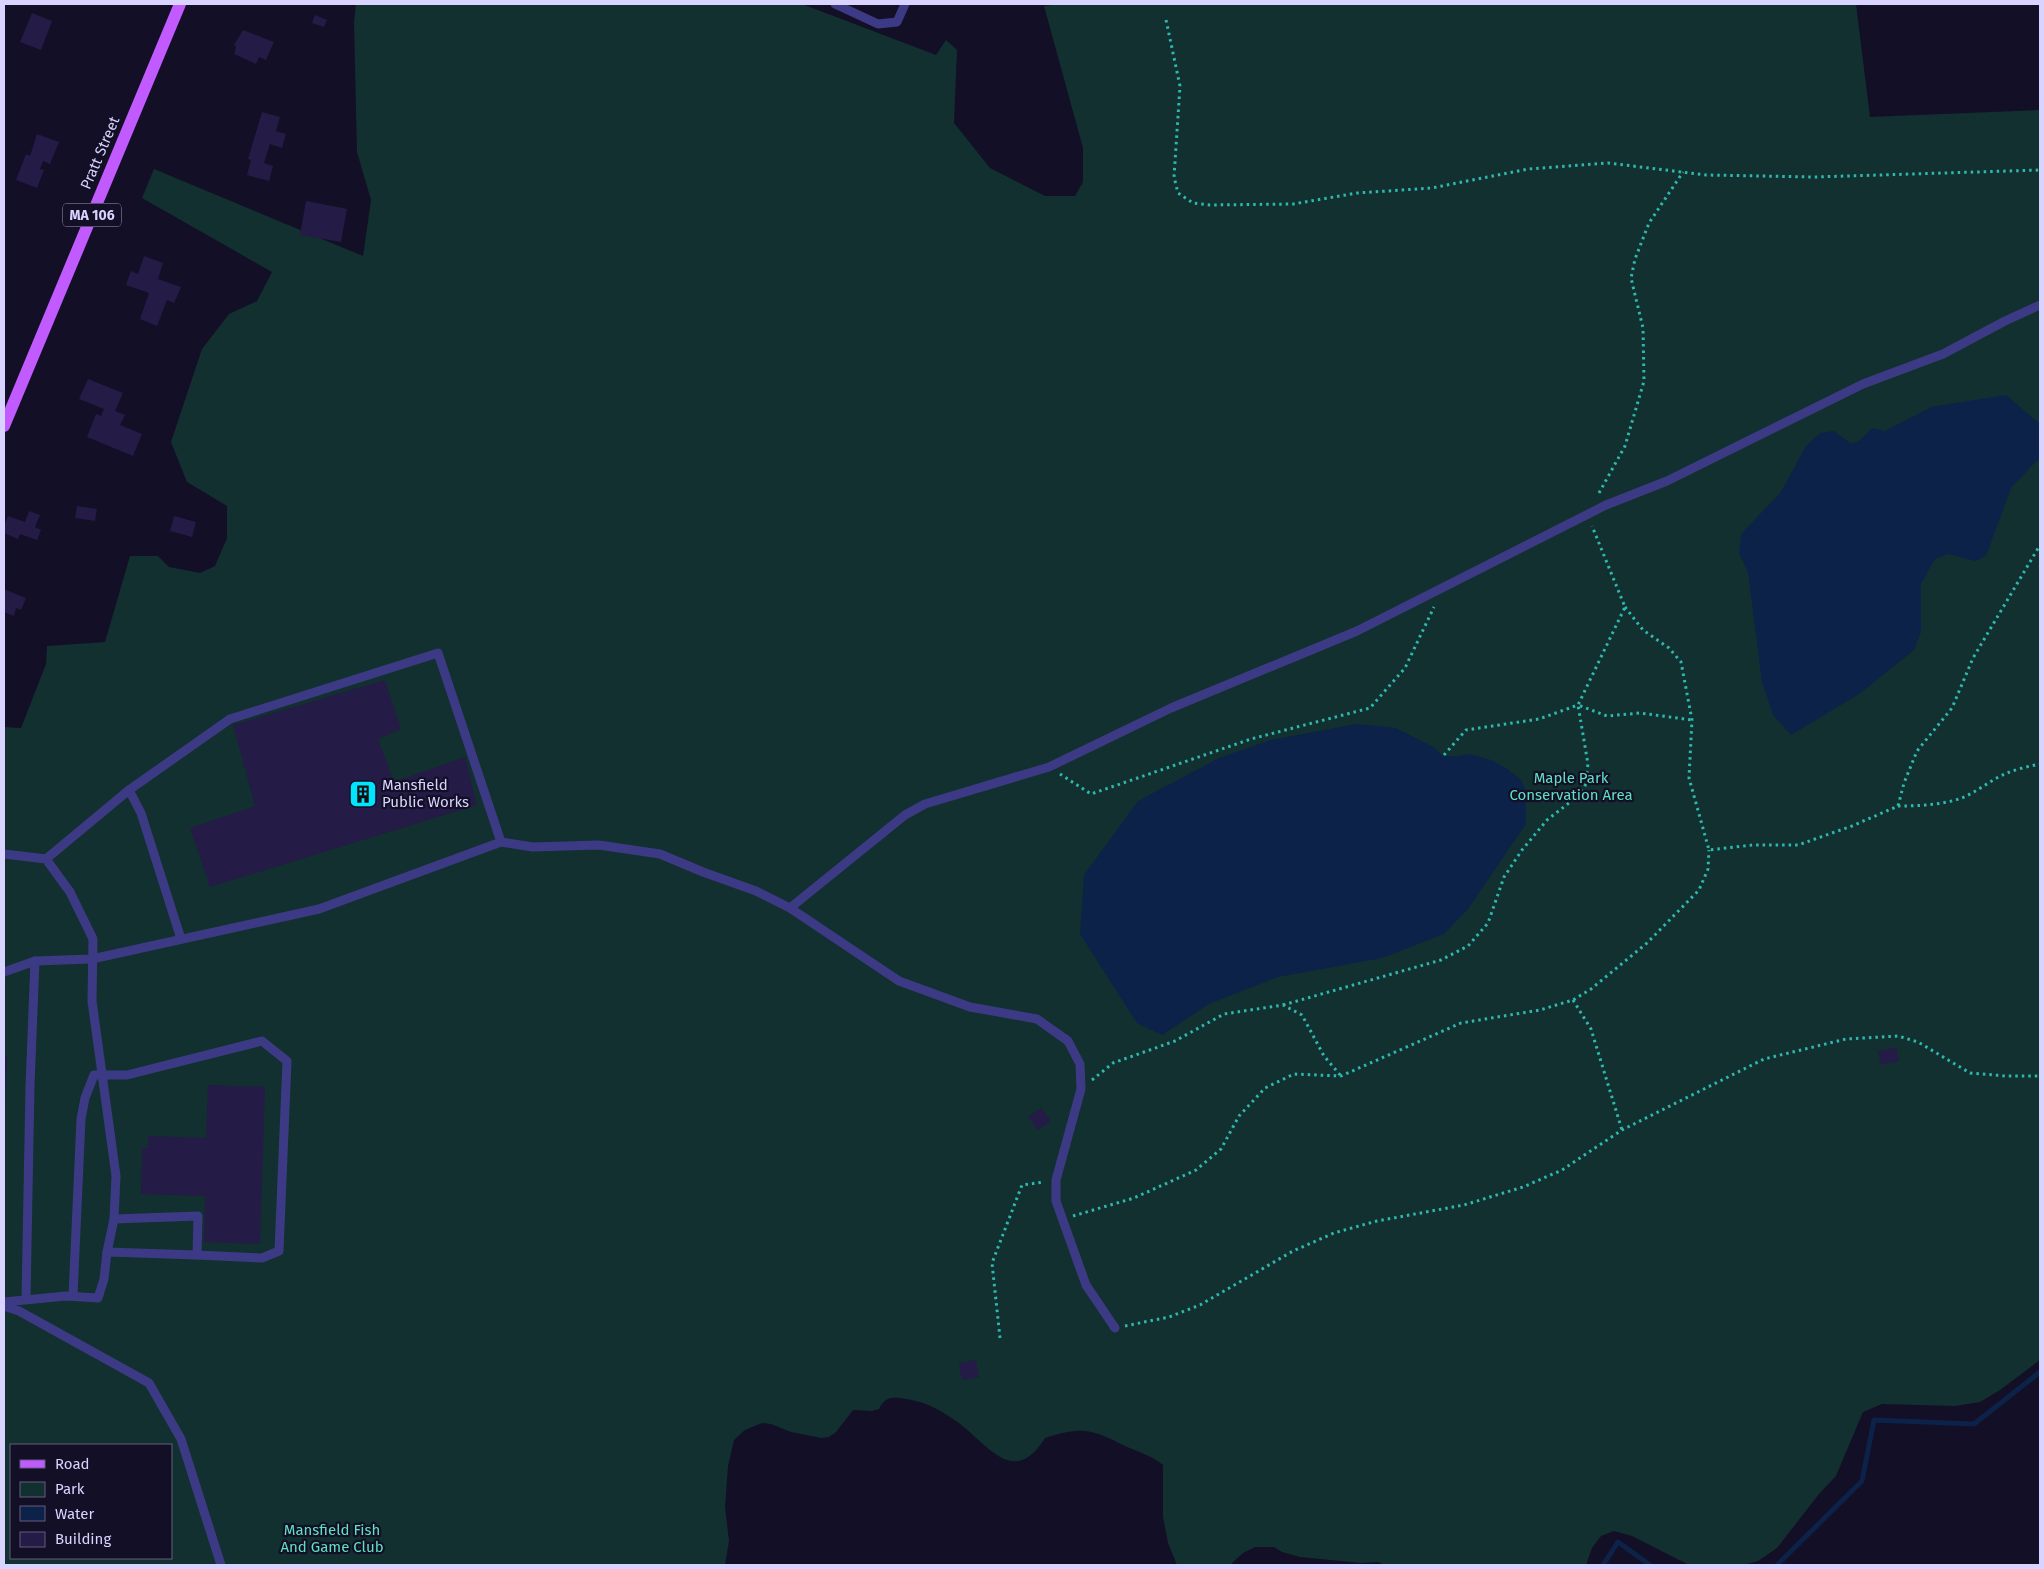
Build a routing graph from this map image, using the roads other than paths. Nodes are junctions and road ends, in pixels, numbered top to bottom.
1 (180, 4) edge
2 (835, 4) edge
3 (905, 4) edge
4 (845, 6) edge
5 (2040, 305) edge
6 (4, 426) edge
7 (128, 790) junction
8 (501, 842) junction
9 (4, 854) edge
10 (46, 859) junction
11 (790, 908) junction
12 (181, 939) junction
13 (92, 959) junction
14 (34, 961) junction
15 (4, 972) edge
16 (103, 1074) junction
17 (114, 1219) junction
18 (107, 1252) junction
19 (197, 1256) junction
20 (73, 1296) junction
21 (26, 1300) junction
22 (4, 1304) edge
23 (1115, 1328) road end
24 (221, 1565) edge

1 - 6 main road, Pratt Street / MA 106
2 - 4 lane
3 - 4 lane
5 - 11 lane
7 - 8 lane
7 - 10 lane
7 - 12 lane
8 - 11 lane
8 - 12 lane
9 - 10 lane
10 - 13 lane
11 - 23 lane
12 - 13 lane
13 - 14 lane
13 - 16 lane
14 - 15 lane
14 - 21 lane
16 - 17 lane
16 - 19 lane
16 - 20 lane
17 - 18 lane
17 - 19 lane
18 - 19 lane
18 - 20 lane
20 - 21 lane
21 - 22 lane
22 - 24 lane

